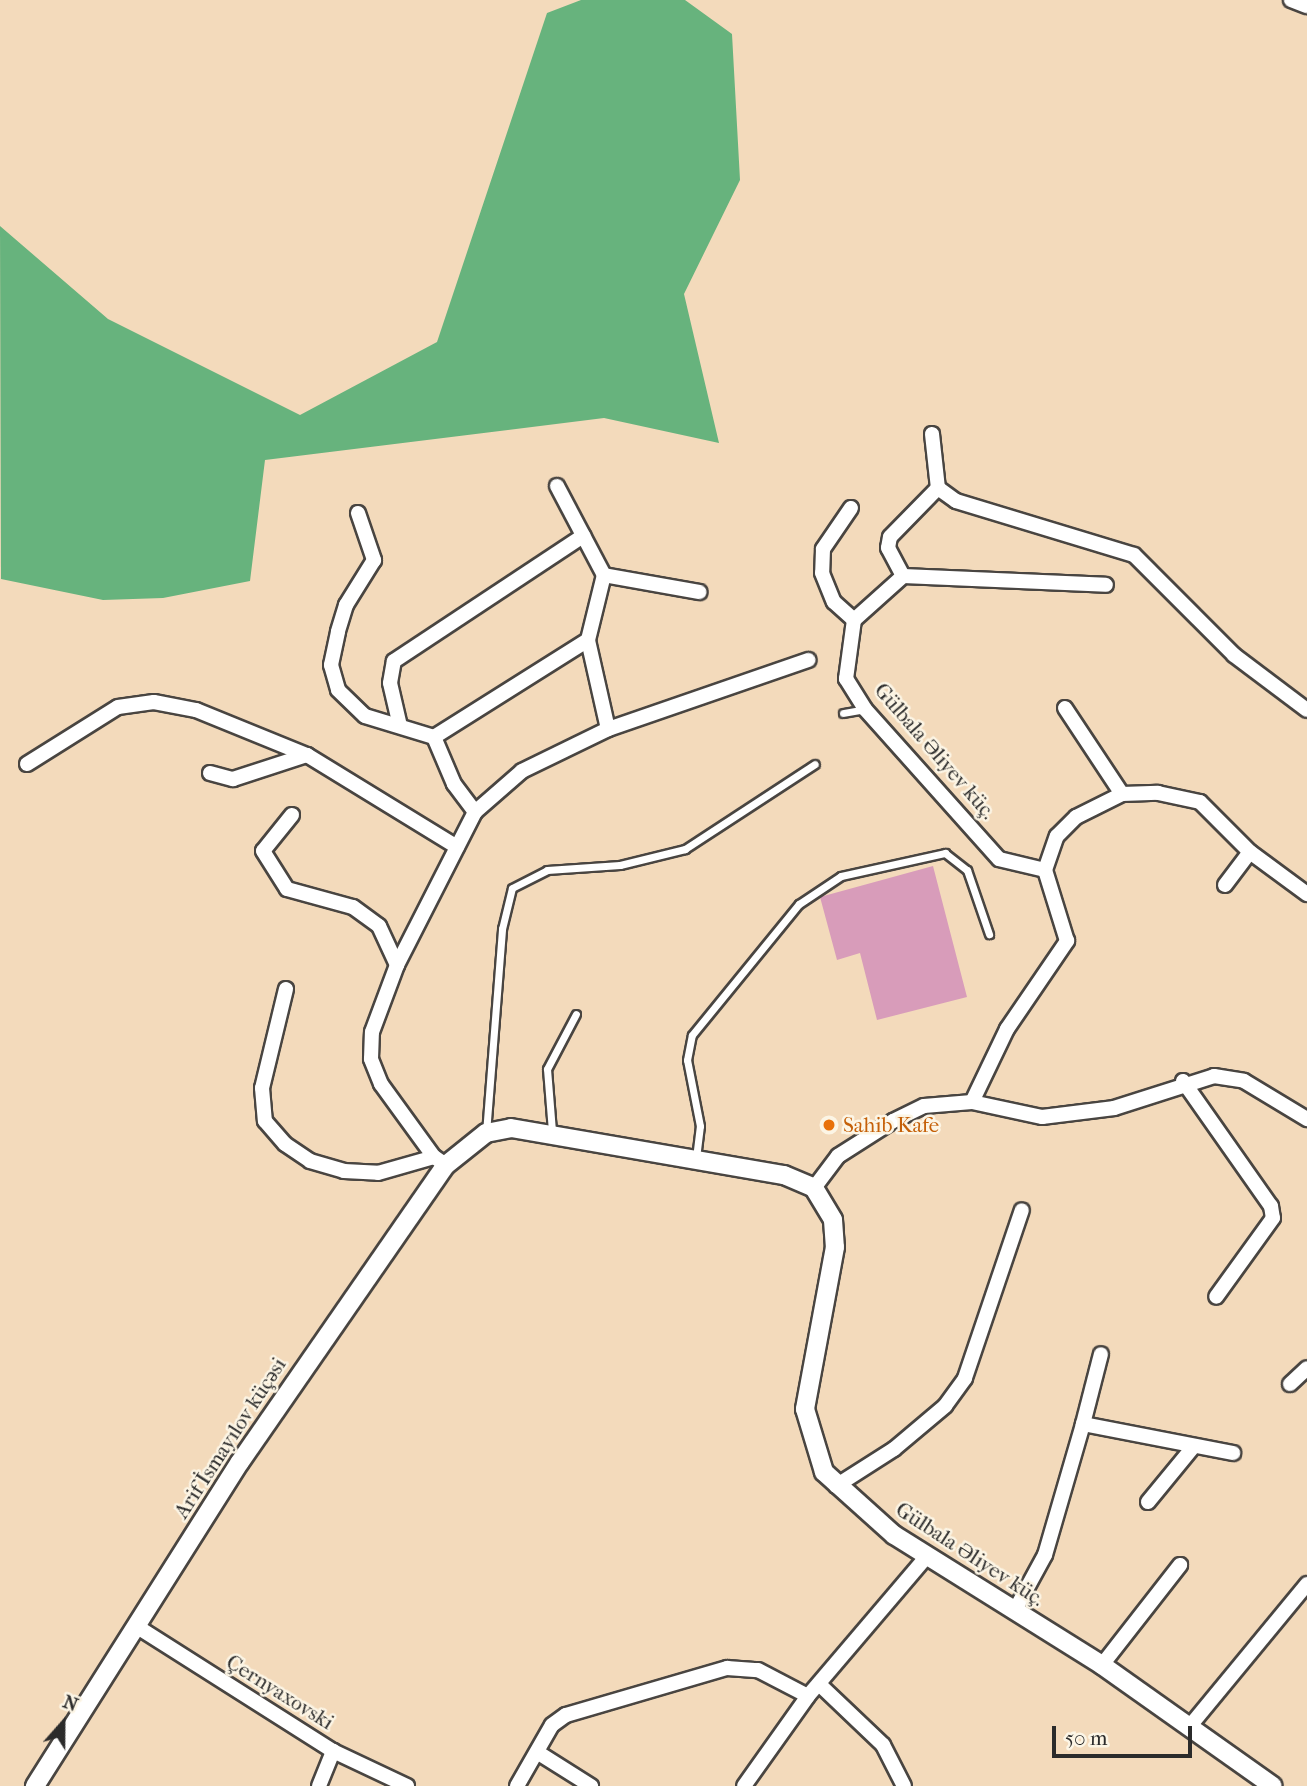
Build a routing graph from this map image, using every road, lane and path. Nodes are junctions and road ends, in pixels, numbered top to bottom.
1 (1291, 0) edge
2 (1307, 6) edge
3 (932, 434) dead end
4 (557, 486) dead end
5 (937, 488) junction
6 (851, 508) dead end
7 (358, 513) dead end
8 (583, 536) junction
9 (604, 575) junction
10 (903, 576) junction
11 (1105, 585) dead end
12 (699, 592) dead end
13 (854, 620) junction
14 (588, 640) junction
15 (808, 660) dead end
16 (1065, 708) dead end
17 (865, 709) junction
18 (1307, 710) edge
19 (843, 713) dead end
20 (400, 726) junction
21 (608, 729) junction
22 (434, 737) junction
23 (307, 755) junction
24 (27, 764) dead end
25 (815, 764) dead end
26 (210, 773) dead end
27 (1122, 794) junction
28 (475, 812) junction
29 (292, 815) dead end
30 (457, 847) junction
31 (1250, 852) junction
32 (1045, 870) junction
33 (1225, 885) dead end
34 (1307, 894) edge
35 (989, 934) dead end
36 (397, 965) junction
37 (286, 989) dead end
38 (576, 1014) dead end
39 (1183, 1081) junction
40 (972, 1102) junction
41 (1307, 1119) edge
42 (552, 1131) junction
43 (486, 1133) junction
44 (696, 1159) junction
45 (440, 1161) junction
46 (814, 1188) junction
47 (1022, 1210) dead end
48 (1216, 1297) dead end
49 (1101, 1354) dead end
50 (1307, 1368) edge
51 (1290, 1384) dead end
52 (1083, 1424) junction
53 (1194, 1446) junction
54 (1233, 1453) dead end
55 (836, 1486) junction
56 (1148, 1502) dead end
57 (927, 1556) junction
58 (1180, 1564) dead end
59 (1307, 1584) edge
60 (1015, 1609) junction
61 (136, 1626) junction
62 (1102, 1665) junction
63 (818, 1684) junction
64 (808, 1696) junction
65 (1190, 1726) junction
66 (333, 1751) junction
67 (537, 1752) junction
68 (35, 1786) edge
69 (320, 1786) edge
70 (407, 1786) edge
71 (517, 1786) edge
72 (591, 1786) edge
73 (744, 1786) edge
74 (904, 1786) edge
75 (1273, 1786) edge

1 - 2 street
3 - 5 street
4 - 8 street
5 - 10 street
5 - 18 street
6 - 13 street
7 - 20 street
8 - 9 street
8 - 20 street
9 - 12 street
9 - 14 street
10 - 11 street
10 - 13 street
13 - 17 street, Gülbala Əliyev küç.
14 - 21 street
14 - 22 street
15 - 21 street
16 - 27 street
17 - 19 lane
17 - 32 street, Gülbala Əliyev küç.
20 - 22 street
21 - 28 street
22 - 28 street
23 - 24 street
23 - 26 street
23 - 30 street
25 - 43 lane
27 - 31 street
27 - 32 street
28 - 30 street
29 - 36 street
30 - 36 street
31 - 33 street
31 - 34 street
32 - 40 street
35 - 44 lane
36 - 45 street
37 - 45 street
38 - 42 lane
39 - 40 street
39 - 41 street
39 - 48 street
40 - 46 street
42 - 43 street
42 - 44 street
43 - 45 street, Arif İsmayılov küçəsi
44 - 46 street
45 - 61 street, Arif İsmayılov küçəsi
46 - 55 street, Gülbala Əliyev küç.
47 - 55 street
49 - 52 street
50 - 51 street
52 - 53 street
52 - 60 street
53 - 54 street
53 - 56 street
55 - 57 street, Gülbala Əliyev küç.
57 - 60 street, Gülbala Əliyev küç.
57 - 63 street
58 - 62 street
59 - 65 street
60 - 62 street, Gülbala Əliyev küç.
61 - 66 street, Çernyaxovski
61 - 68 street, Arif İsmayılov küçəsi
62 - 65 street, Gülbala Əliyev küç.
63 - 64 street
63 - 74 street
64 - 67 street
64 - 73 street
65 - 75 street, Gülbala Əliyev küç.
66 - 69 street
66 - 70 street, Çernyaxovski
67 - 71 street
67 - 72 street

